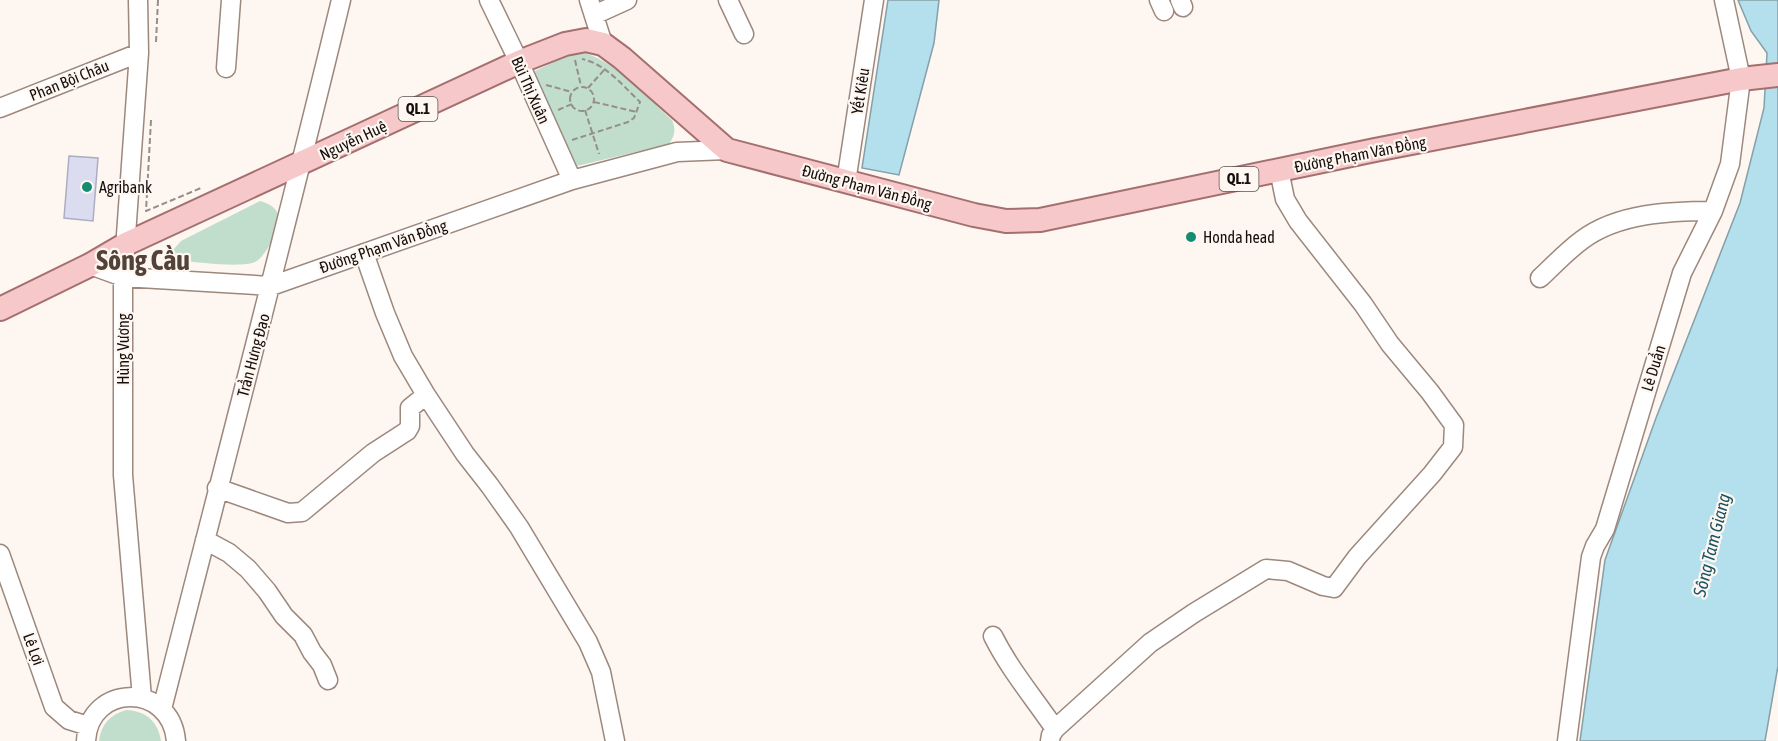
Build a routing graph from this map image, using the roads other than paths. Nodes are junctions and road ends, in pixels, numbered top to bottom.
1 (138, 0) edge
2 (231, 0) edge
3 (341, 0) edge
4 (489, 0) edge
5 (627, 0) edge
6 (728, 0) edge
7 (874, 0) edge
8 (1724, 0) edge
9 (592, 7) edge
10 (744, 33) dead end
11 (603, 44) junction
12 (139, 53) junction
13 (519, 62) junction
14 (226, 68) dead end
15 (1778, 75) edge
16 (1747, 79) junction
17 (0, 108) edge
18 (727, 150) junction
19 (301, 164) junction
20 (1279, 170) junction
21 (572, 180) junction
22 (846, 182) junction
23 (1713, 211) junction
24 (126, 244) junction
25 (364, 253) junction
26 (90, 265) junction
27 (123, 277) junction
28 (1540, 278) dead end
29 (271, 286) junction
30 (0, 309) edge
31 (426, 395) junction
32 (217, 488) junction
33 (204, 540) junction
34 (0, 554) edge
35 (993, 636) dead end
36 (328, 680) dead end
37 (142, 698) junction
38 (162, 709) junction
39 (87, 734) edge
40 (1053, 735) edge
41 (176, 741) edge
42 (615, 741) edge
43 (1567, 741) edge

1 - 12 street, Hùng Vương
2 - 14 street
3 - 19 street, Trần Hưng Đạo
4 - 13 street, Bùi Thị Xuân
5 - 9 street
6 - 10 street
7 - 22 street, Yết Kiêu
8 - 16 street, Lê Duẩn
9 - 11 street
11 - 13 main road, Nguyễn Huệ / QL.1
11 - 18 main road, QL.1
12 - 17 street, Phan Bội Châu
12 - 24 street, Hùng Vương
13 - 19 main road, Nguyễn Huệ / QL.1
13 - 21 street, Bùi Thị Xuân
15 - 16 main road, QL.1
16 - 20 main road, Đường Phạm Văn Đồng / QL.1
16 - 23 street, Lê Duẩn
18 - 21 street, Đường Phạm Văn Đồng
18 - 22 main road, Đường Phạm Văn Đồng / QL.1
19 - 24 main road, Nguyễn Huệ / QL.1
19 - 29 street, Trần Hưng Đạo
20 - 22 main road, Đường Phạm Văn Đồng / QL.1
20 - 40 street
21 - 25 street, Đường Phạm Văn Đồng
23 - 28 street
23 - 43 street, Lê Duẩn
24 - 26 main road, Nguyễn Huệ / QL.1
24 - 27 street, Hùng Vương
25 - 29 street, Đường Phạm Văn Đồng
25 - 31 street
26 - 27 street, Đường Phạm Văn Đồng
26 - 30 main road, QL.1
27 - 29 street, Đường Phạm Văn Đồng
27 - 37 street, Hùng Vương
29 - 32 street, Trần Hưng Đạo
31 - 32 street
31 - 42 street
32 - 33 street, Trần Hưng Đạo
33 - 36 street
33 - 38 street, Trần Hưng Đạo
34 - 39 street, Lê Lợi
35 - 40 street
37 - 38 street
37 - 39 street
38 - 41 street

